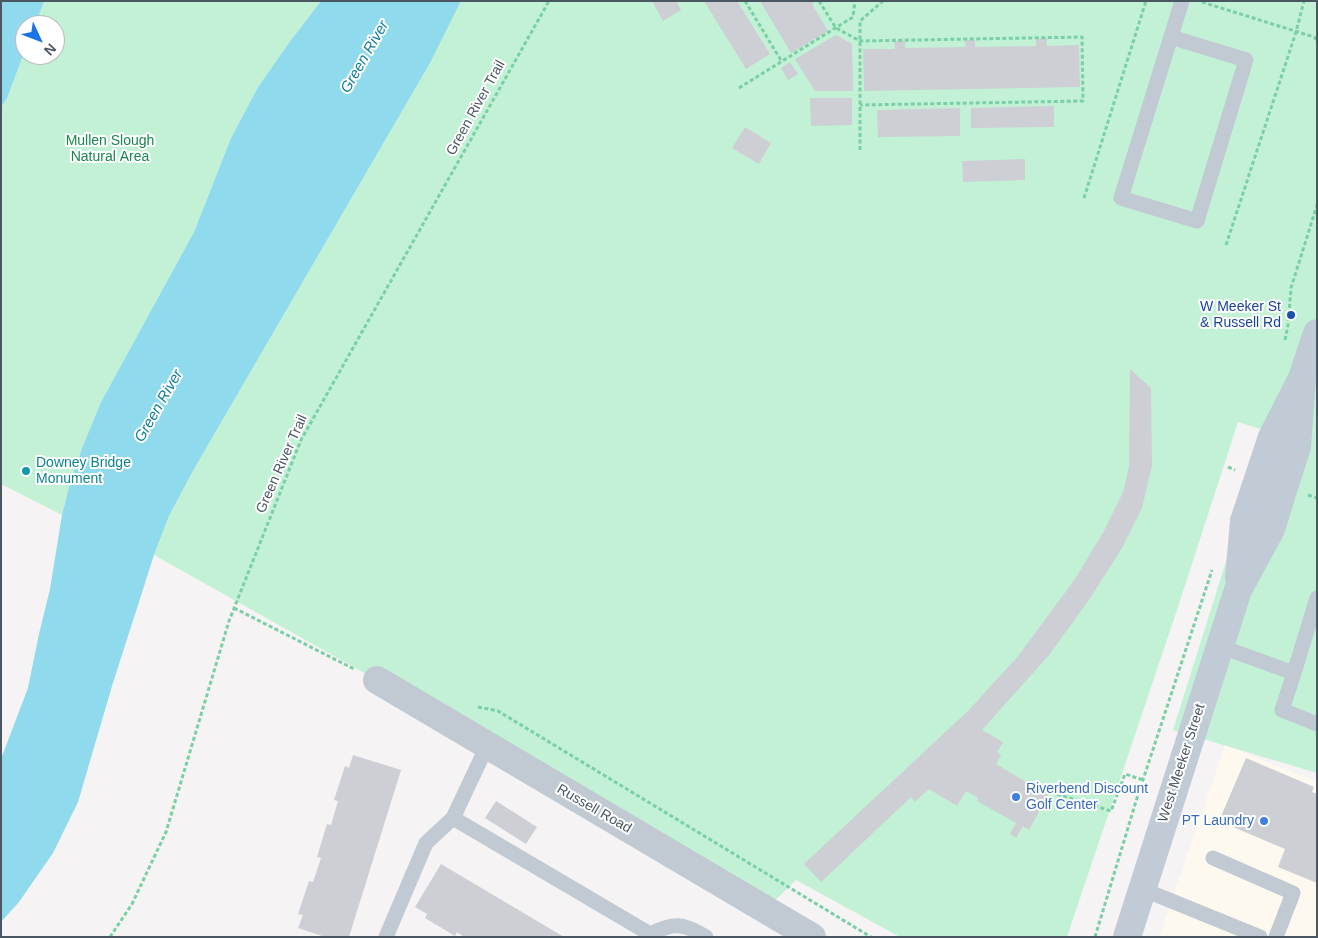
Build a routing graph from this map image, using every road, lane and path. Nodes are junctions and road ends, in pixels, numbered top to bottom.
1 (549, 1) edge
2 (746, 1) edge
3 (819, 1) edge
4 (855, 1) edge
5 (883, 1) edge
6 (1146, 1) edge
7 (1182, 1) edge
8 (1199, 1) edge
9 (1215, 1) edge
10 (1304, 1) edge
11 (1214, 6) junction
12 (853, 17) junction
13 (860, 21) junction
14 (836, 28) junction
15 (1296, 32) junction
16 (1171, 37) junction
17 (1317, 40) edge
18 (860, 41) junction
19 (782, 62) junction
20 (739, 88) dead end
21 (860, 105) junction
22 (860, 150) dead end
23 (1084, 198) dead end
24 (1317, 205) edge
25 (1226, 245) dead end
26 (1317, 333) edge
27 (1282, 349) dead end
28 (1214, 563) dead end
29 (1317, 598) edge
30 (234, 608) junction
31 (1219, 646) junction
32 (1294, 673) junction
33 (377, 680) joint
34 (433, 714) junction
35 (1317, 724) edge
36 (487, 746) junction
37 (1143, 780) junction
38 (1057, 794) dead end
39 (453, 818) junction
40 (1214, 858) dead end
41 (1142, 889) junction
42 (648, 935) edge
43 (110, 937) edge
44 (386, 937) edge
45 (706, 937) edge
46 (812, 937) edge
47 (871, 937) edge
48 (1094, 937) edge
49 (1127, 937) edge
50 (1260, 937) edge
51 (1276, 937) edge

1 - 30 path, Green River Trail
2 - 19 path
3 - 14 path
4 - 12 path
5 - 13 path
6 - 23 path
7 - 16 lane
8 - 11 path
9 - 11 path
10 - 15 path
11 - 15 path
12 - 13 path
12 - 14 path
13 - 18 path
14 - 18 path
14 - 19 path
15 - 17 path
15 - 25 path
16 - 16 lane
18 - 21 path
18 - 21 path
19 - 20 path
21 - 22 path
24 - 27 path
26 - 31 main road, West Meeker Street
28 - 37 path
29 - 32 lane
30 - 33 path
30 - 43 path, Green River Trail
31 - 32 lane
31 - 41 main road, West Meeker Street
32 - 35 lane
33 - 34 street, Russell Road
34 - 36 street, Russell Road
34 - 47 path
36 - 39 lane
36 - 46 street, Russell Road
37 - 38 path
37 - 48 path
39 - 42 lane
39 - 44 lane
40 - 51 lane
41 - 49 main road, West Meeker Street
41 - 50 lane
42 - 45 lane

